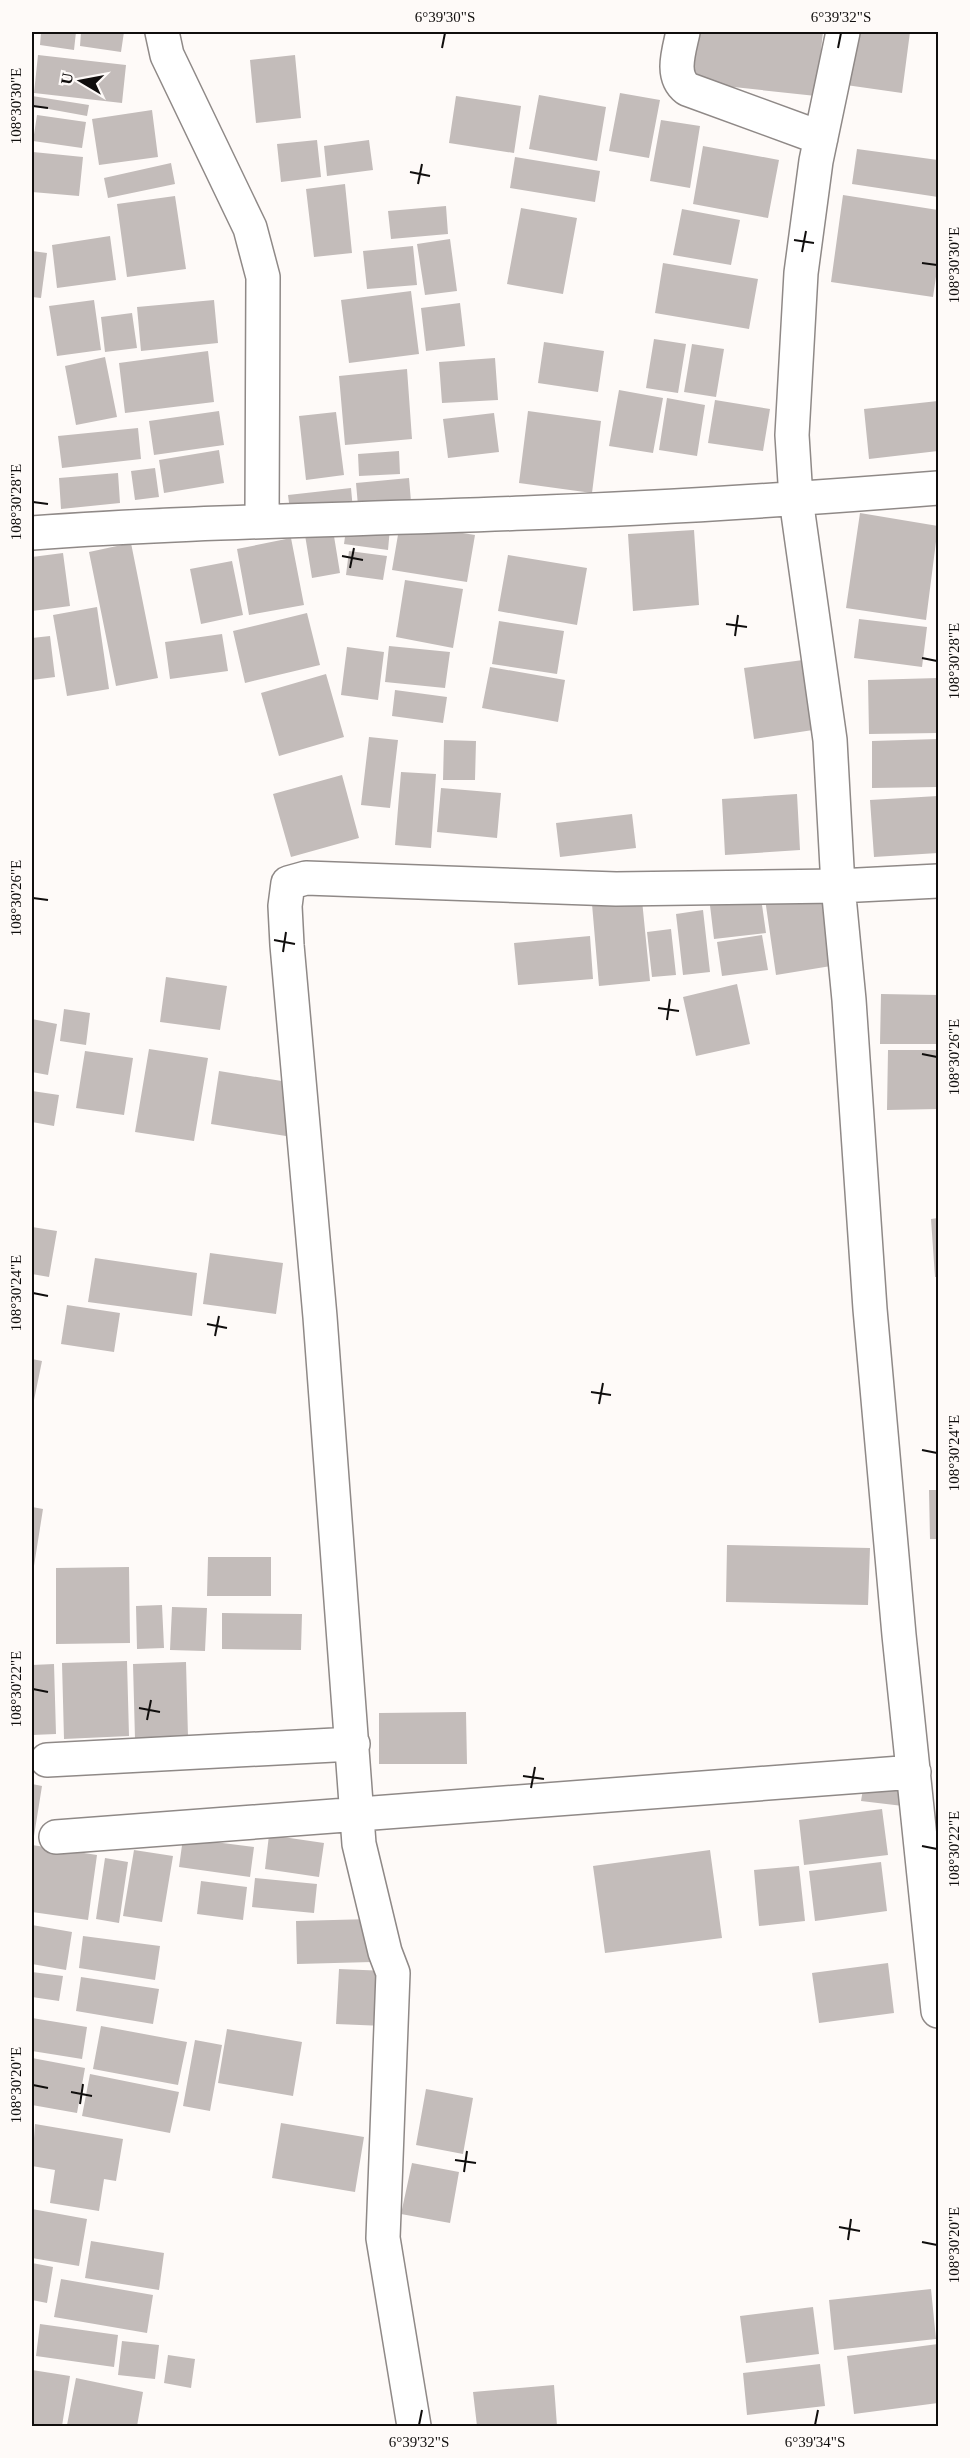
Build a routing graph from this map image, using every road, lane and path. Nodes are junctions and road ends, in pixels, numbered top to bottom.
1 (162, 32) edge
2 (683, 32) edge
3 (843, 32) edge
4 (821, 138) junction
5 (939, 488) edge
6 (796, 499) junction
7 (262, 520) junction
8 (32, 534) edge
9 (939, 881) edge
10 (838, 886) junction
11 (352, 1744) junction
12 (48, 1760) dead end
13 (914, 1772) junction
14 (358, 1815) junction
15 (56, 1837) dead end
16 (939, 2011) edge
17 (414, 2427) edge

1 - 7 street
2 - 4 street
3 - 4 street
4 - 6 street
5 - 6 street
6 - 7 street
6 - 10 street
7 - 8 street
9 - 10 street
10 - 11 street
10 - 13 street
11 - 12 street
11 - 14 street
13 - 14 street
13 - 16 street
14 - 15 street
14 - 17 street

